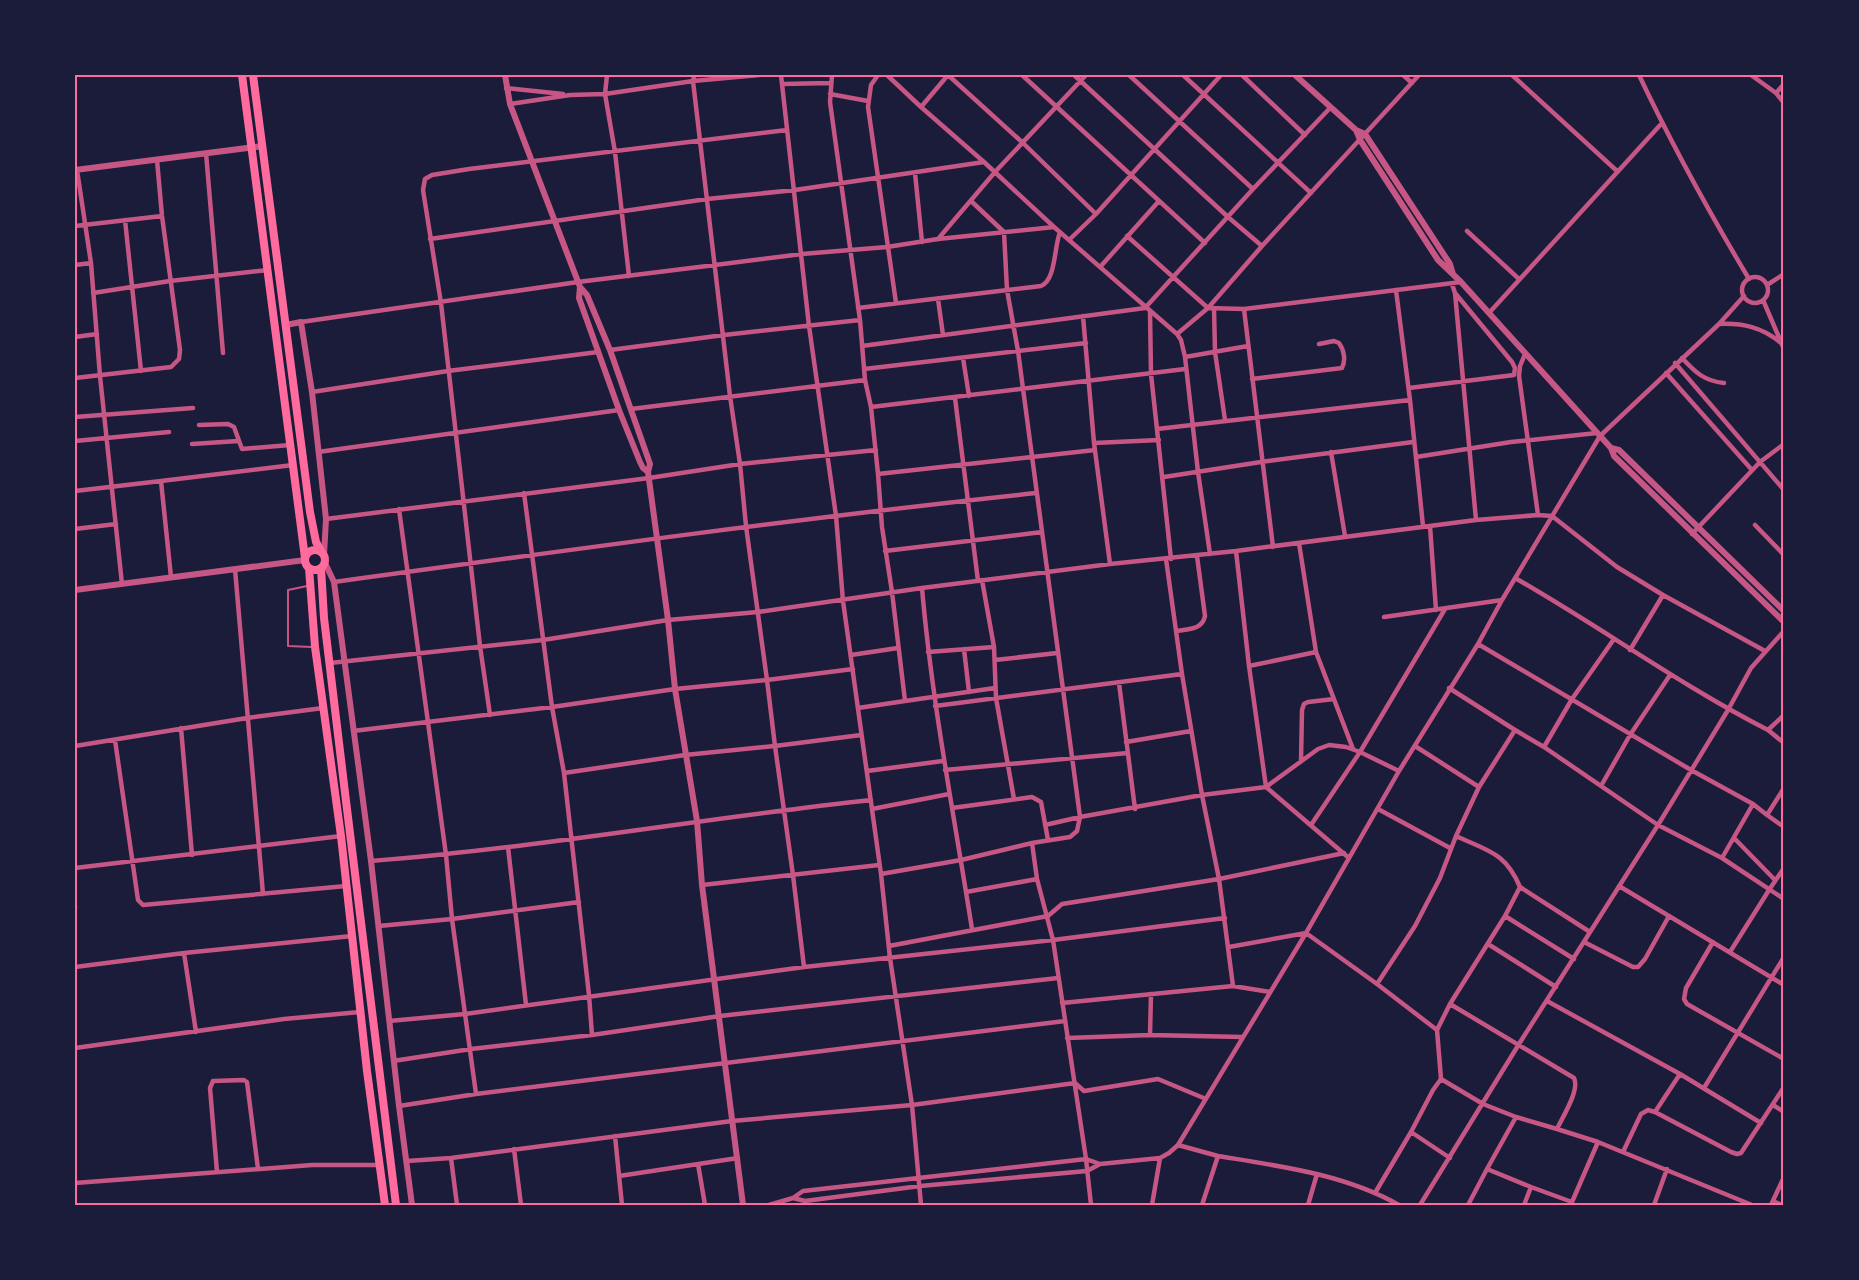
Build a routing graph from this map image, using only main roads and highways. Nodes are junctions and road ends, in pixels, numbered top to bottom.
1 (242, 75) edge
2 (253, 75) edge
3 (323, 559) junction
4 (306, 562) junction
5 (384, 1205) edge
6 (396, 1205) edge

1 - 4 highway
2 - 3 highway
3 - 4 highway
3 - 4 highway
3 - 6 highway
4 - 5 highway

